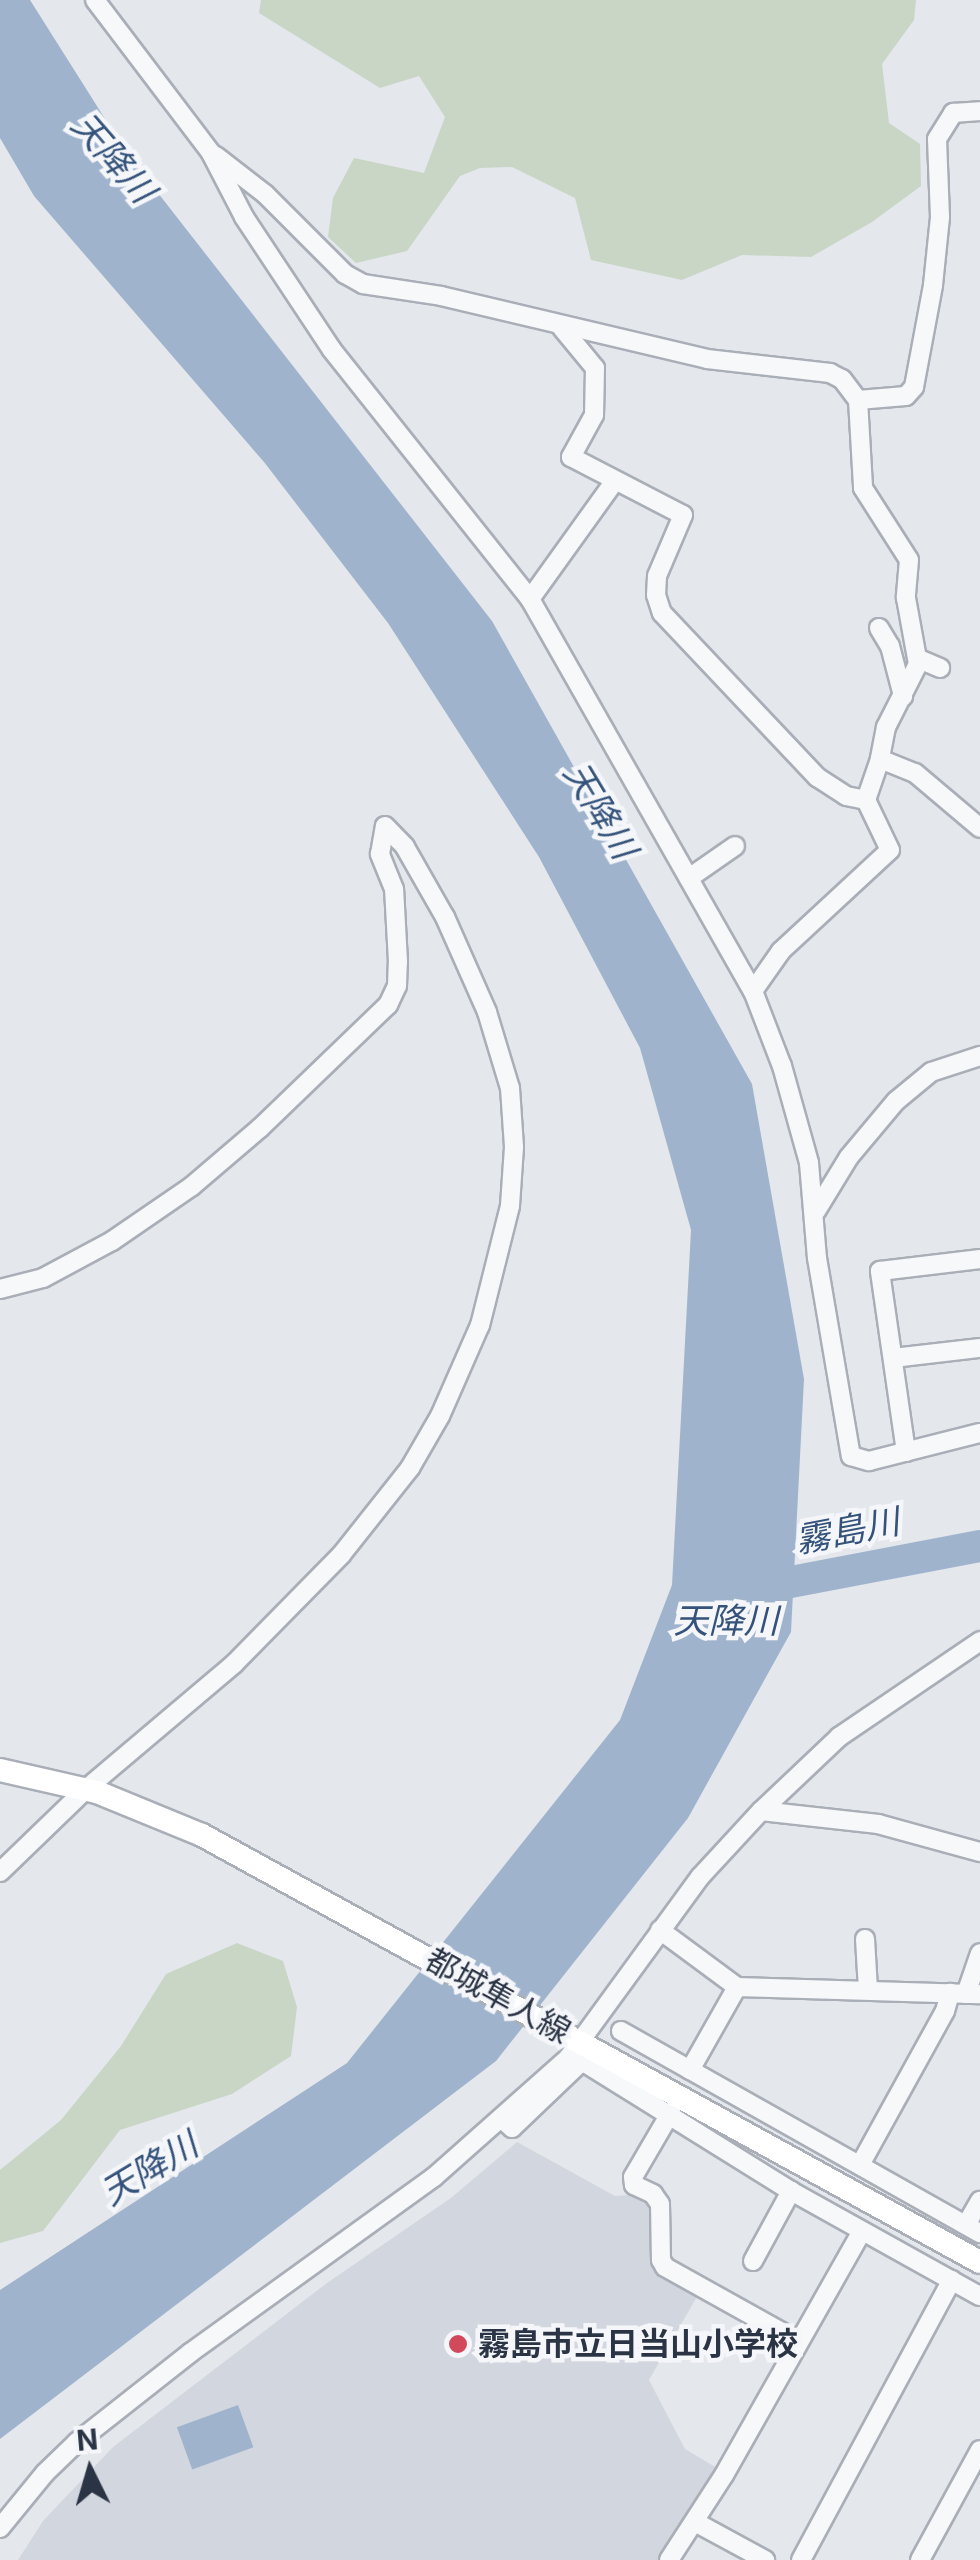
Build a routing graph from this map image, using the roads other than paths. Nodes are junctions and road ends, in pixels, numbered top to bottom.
1 (94, 0) edge
2 (980, 111) edge
3 (212, 153) junction
4 (558, 324) junction
5 (858, 400) junction
6 (614, 482) junction
7 (530, 599) junction
8 (879, 628) dead end
9 (919, 659) junction
10 (940, 668) dead end
11 (903, 696) junction
12 (880, 759) junction
13 (866, 800) junction
14 (980, 828) edge
15 (735, 846) dead end
16 (690, 878) junction
17 (754, 991) junction
18 (980, 1056) edge
19 (816, 1211) junction
20 (980, 1258) edge
21 (0, 1289) edge
22 (980, 1348) edge
23 (894, 1358) junction
24 (980, 1433) edge
25 (906, 1452) junction
26 (980, 1641) edge
27 (0, 1770) edge
28 (91, 1791) junction
29 (761, 1811) junction
30 (980, 1852) edge
31 (0, 1872) edge
32 (660, 1930) junction
33 (865, 1940) dead end
34 (980, 1953) edge
35 (736, 1987) junction
36 (868, 1988) junction
37 (965, 1993) edge
38 (621, 2031) dead end
39 (575, 2038) junction
40 (690, 2070) junction
41 (671, 2112) junction
42 (501, 2118) junction
43 (860, 2165) junction
44 (791, 2191) junction
45 (980, 2200) edge
46 (973, 2229) edge
47 (862, 2231) junction
48 (753, 2261) dead end
49 (980, 2262) edge
50 (952, 2280) junction
51 (980, 2296) edge
52 (798, 2341) junction
53 (980, 2450) edge
54 (694, 2522) junction
55 (0, 2528) edge
56 (670, 2560) edge
57 (765, 2560) edge
58 (801, 2560) edge
59 (920, 2560) edge

1 - 3 street
2 - 5 street
3 - 4 street
3 - 7 street
4 - 5 street
4 - 6 street
5 - 9 street
6 - 7 street
6 - 13 street
7 - 16 street
8 - 11 street
9 - 10 street
9 - 11 street
11 - 12 street
12 - 13 street
12 - 14 street
13 - 17 street
15 - 16 street
16 - 17 street
17 - 19 street
18 - 19 street
19 - 25 street
20 - 23 street
21 - 28 street
22 - 23 street
23 - 25 street
24 - 25 street
26 - 29 street
27 - 28 main road, 都城隼人線
28 - 31 street
28 - 39 main road, 都城隼人線
29 - 30 street
29 - 32 street
32 - 35 street
32 - 39 street
33 - 36 street
34 - 37 street
35 - 36 street
35 - 40 street
36 - 37 street
37 - 43 street
38 - 40 street
39 - 42 street
39 - 49 main road, 都城隼人線
40 - 43 street
41 - 42 street
41 - 44 street
41 - 52 street
42 - 55 street
43 - 46 street
44 - 47 street
44 - 48 street
45 - 46 street
47 - 50 street
47 - 52 street
50 - 51 street
50 - 58 street
52 - 54 street
53 - 59 street
54 - 56 street
54 - 57 street

